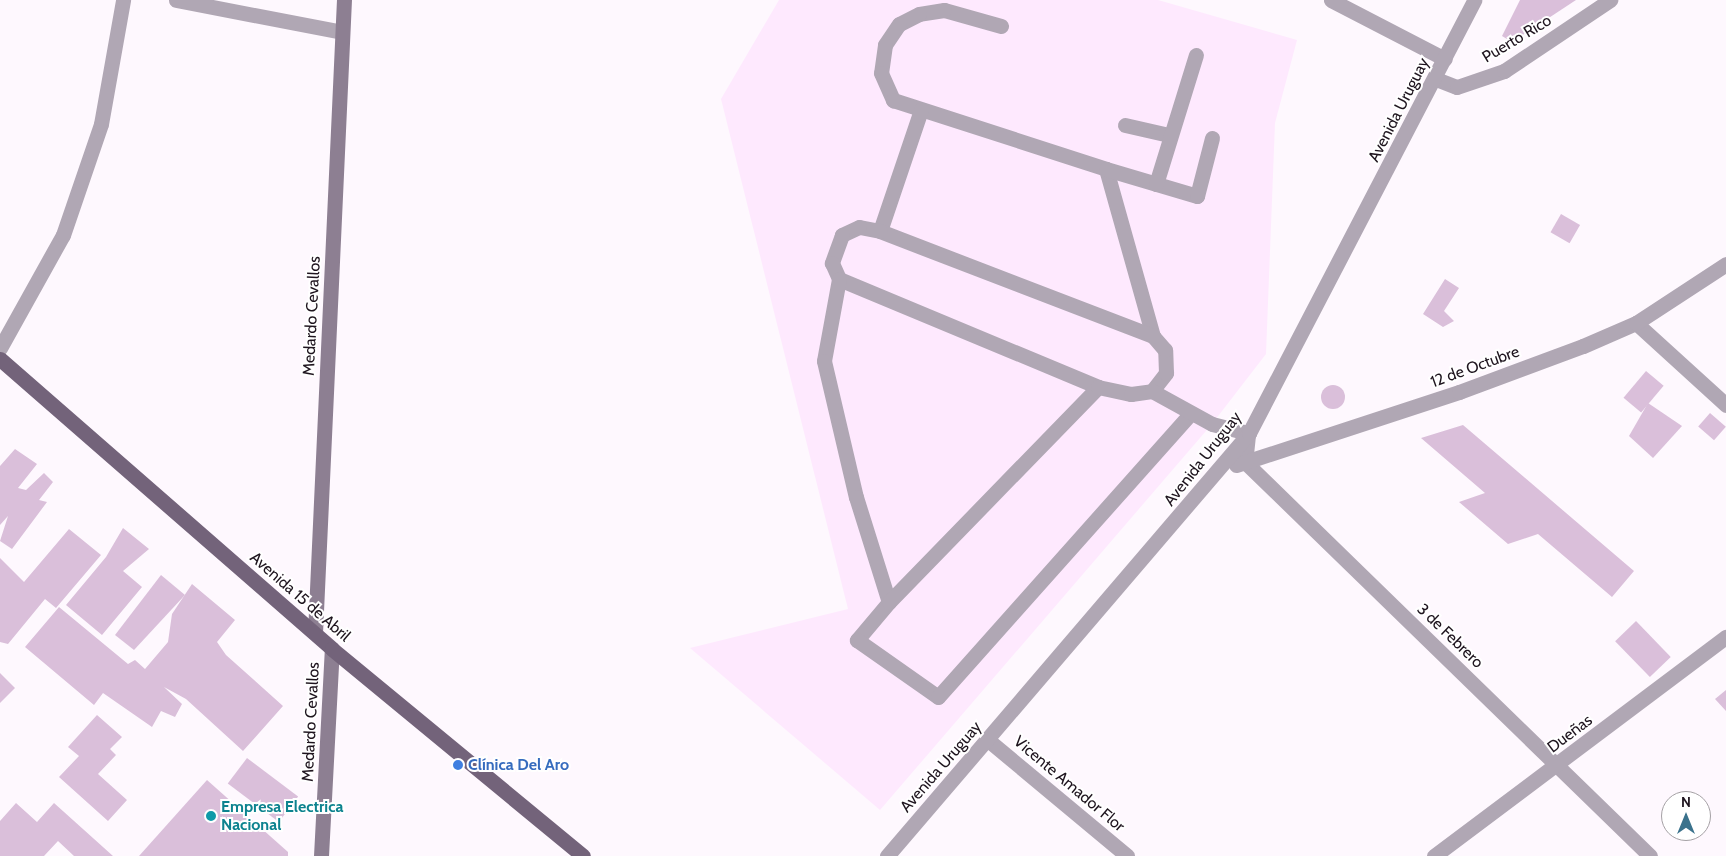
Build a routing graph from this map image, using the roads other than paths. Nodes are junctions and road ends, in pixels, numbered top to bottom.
1 (123, 0) edge
2 (176, 0) edge
3 (344, 0) edge
4 (1331, 0) edge
5 (1474, 0) edge
6 (1610, 0) edge
7 (1001, 26) dead end
8 (342, 32) junction
9 (1196, 55) dead end
10 (1445, 59) junction
11 (1436, 79) junction
12 (921, 110) junction
13 (1126, 125) dead end
14 (1169, 135) junction
15 (1212, 138) dead end
16 (1106, 169) junction
17 (1156, 184) junction
18 (880, 231) junction
19 (1726, 264) edge
20 (839, 279) junction
21 (1636, 323) junction
22 (1154, 336) junction
23 (0, 348) edge
24 (0, 358) edge
25 (1098, 387) junction
26 (1152, 391) junction
27 (1726, 405) edge
28 (1191, 413) junction
29 (1249, 433) junction
30 (1245, 462) junction
31 (1221, 470) junction
32 (889, 602) junction
33 (315, 634) junction
34 (1726, 637) edge
35 (332, 649) junction
36 (988, 740) junction
37 (1558, 765) junction
38 (891, 855) edge
39 (321, 856) edge
40 (583, 856) edge
41 (1128, 856) edge
42 (1434, 856) edge
43 (1650, 856) edge

1 - 23 street
2 - 8 street
3 - 8 street, Medardo Cevallos
4 - 10 street
5 - 10 street, Avenida Uruguay
6 - 11 street, Puerto Rico
7 - 12 street
8 - 33 street, Medardo Cevallos
9 - 14 street
10 - 11 street, Avenida Uruguay
11 - 29 street, Avenida Uruguay
12 - 16 street
12 - 18 street
13 - 14 street
14 - 17 street
15 - 17 street
16 - 17 street
16 - 22 street
18 - 20 street
18 - 22 street
19 - 21 street, 12 de Octubre
20 - 25 street
20 - 32 street
21 - 27 street
21 - 30 street, 12 de Octubre
22 - 26 street
24 - 33 main road, Avenida 15 de Abril
25 - 26 street
25 - 32 street
26 - 28 street
28 - 29 street
28 - 32 street
29 - 30 street
29 - 31 street, Avenida Uruguay
30 - 31 street, 12 de Octubre
30 - 37 street, 3 de Febrero
31 - 36 street, Avenida Uruguay
33 - 35 main road, Avenida 15 de Abril
34 - 37 street, Dueñas
35 - 39 street, Medardo Cevallos
35 - 40 main road, Avenida 15 de Abril
36 - 38 street, Avenida Uruguay
36 - 41 street, Vicente Amador Flor
37 - 42 street, Dueñas
37 - 43 street, 3 de Febrero

